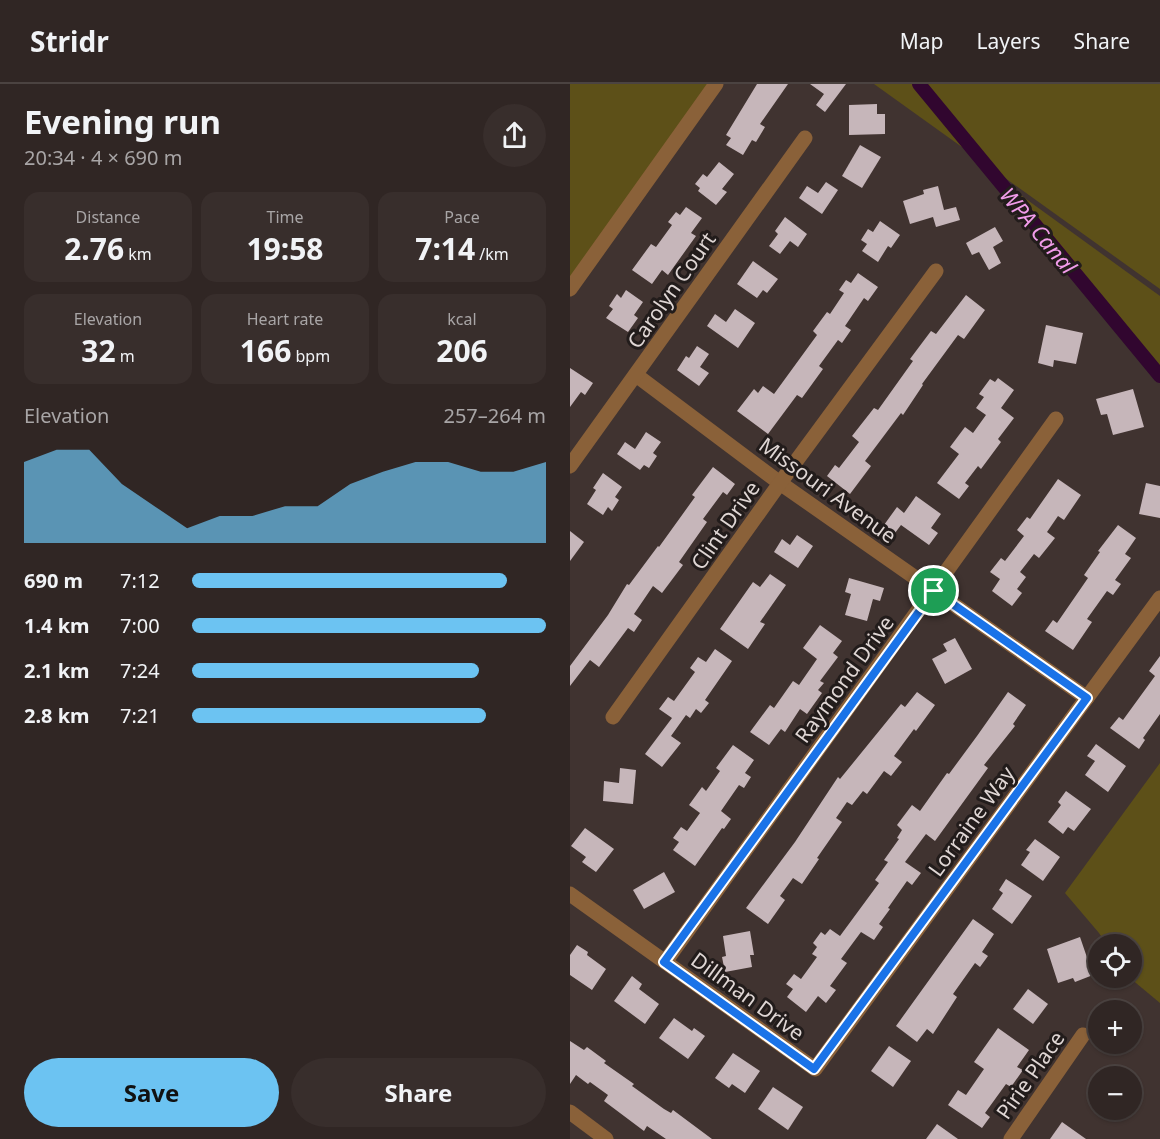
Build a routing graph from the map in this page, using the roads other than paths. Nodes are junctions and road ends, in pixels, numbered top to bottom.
1 (716, 84) edge
2 (806, 138) dead end
3 (936, 271) dead end
4 (570, 289) edge
5 (636, 375) junction
6 (1056, 419) dead end
7 (570, 466) edge
8 (780, 483) junction
9 (934, 591) junction
10 (1160, 598) edge
11 (1087, 698) junction
12 (613, 717) dead end
13 (570, 894) edge
14 (664, 962) junction
15 (1083, 1035) dead end
16 (814, 1069) joint
17 (570, 1112) edge
18 (606, 1139) edge
19 (1011, 1139) edge

1 - 4 street
2 - 5 street, Carolyn Court
3 - 8 street, Clint Drive
5 - 7 street, Carolyn Court
5 - 8 street, Missouri Avenue
6 - 9 street, Raymond Drive
8 - 9 street, Missouri Avenue
8 - 12 street, Clint Drive
9 - 11 street, Missouri Avenue
9 - 14 street, Raymond Drive
10 - 11 street, Lorraine Way
11 - 16 street, Lorraine Way
13 - 14 street, Dillman Drive
14 - 16 street, Dillman Drive
15 - 19 street, Pirie Place
17 - 18 street

